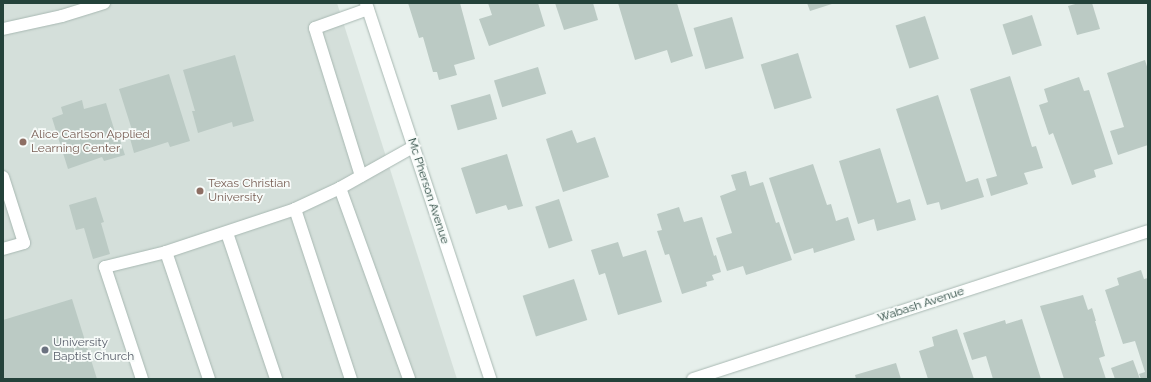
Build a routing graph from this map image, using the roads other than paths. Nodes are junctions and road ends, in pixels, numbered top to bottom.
1 (104, 3) edge
2 (367, 6) edge
3 (3, 29) edge
4 (413, 147) junction
5 (361, 176) junction
6 (3, 177) edge
7 (340, 188) junction
8 (295, 210) junction
9 (1148, 231) edge
10 (227, 233) junction
11 (3, 249) edge
12 (166, 252) junction
13 (142, 379) edge
14 (209, 379) edge
15 (276, 379) edge
16 (351, 379) edge
17 (409, 379) edge
18 (490, 379) edge
19 (694, 379) edge

1 - 3 street
2 - 4 street, Mc Pherson Avenue
2 - 5 street
4 - 5 street
4 - 18 street, Mc Pherson Avenue
5 - 7 street
6 - 11 street
7 - 8 street
7 - 17 street
8 - 10 street
8 - 16 street
9 - 19 street, Wabash Avenue
10 - 12 street
10 - 15 street
12 - 13 street
12 - 14 street

